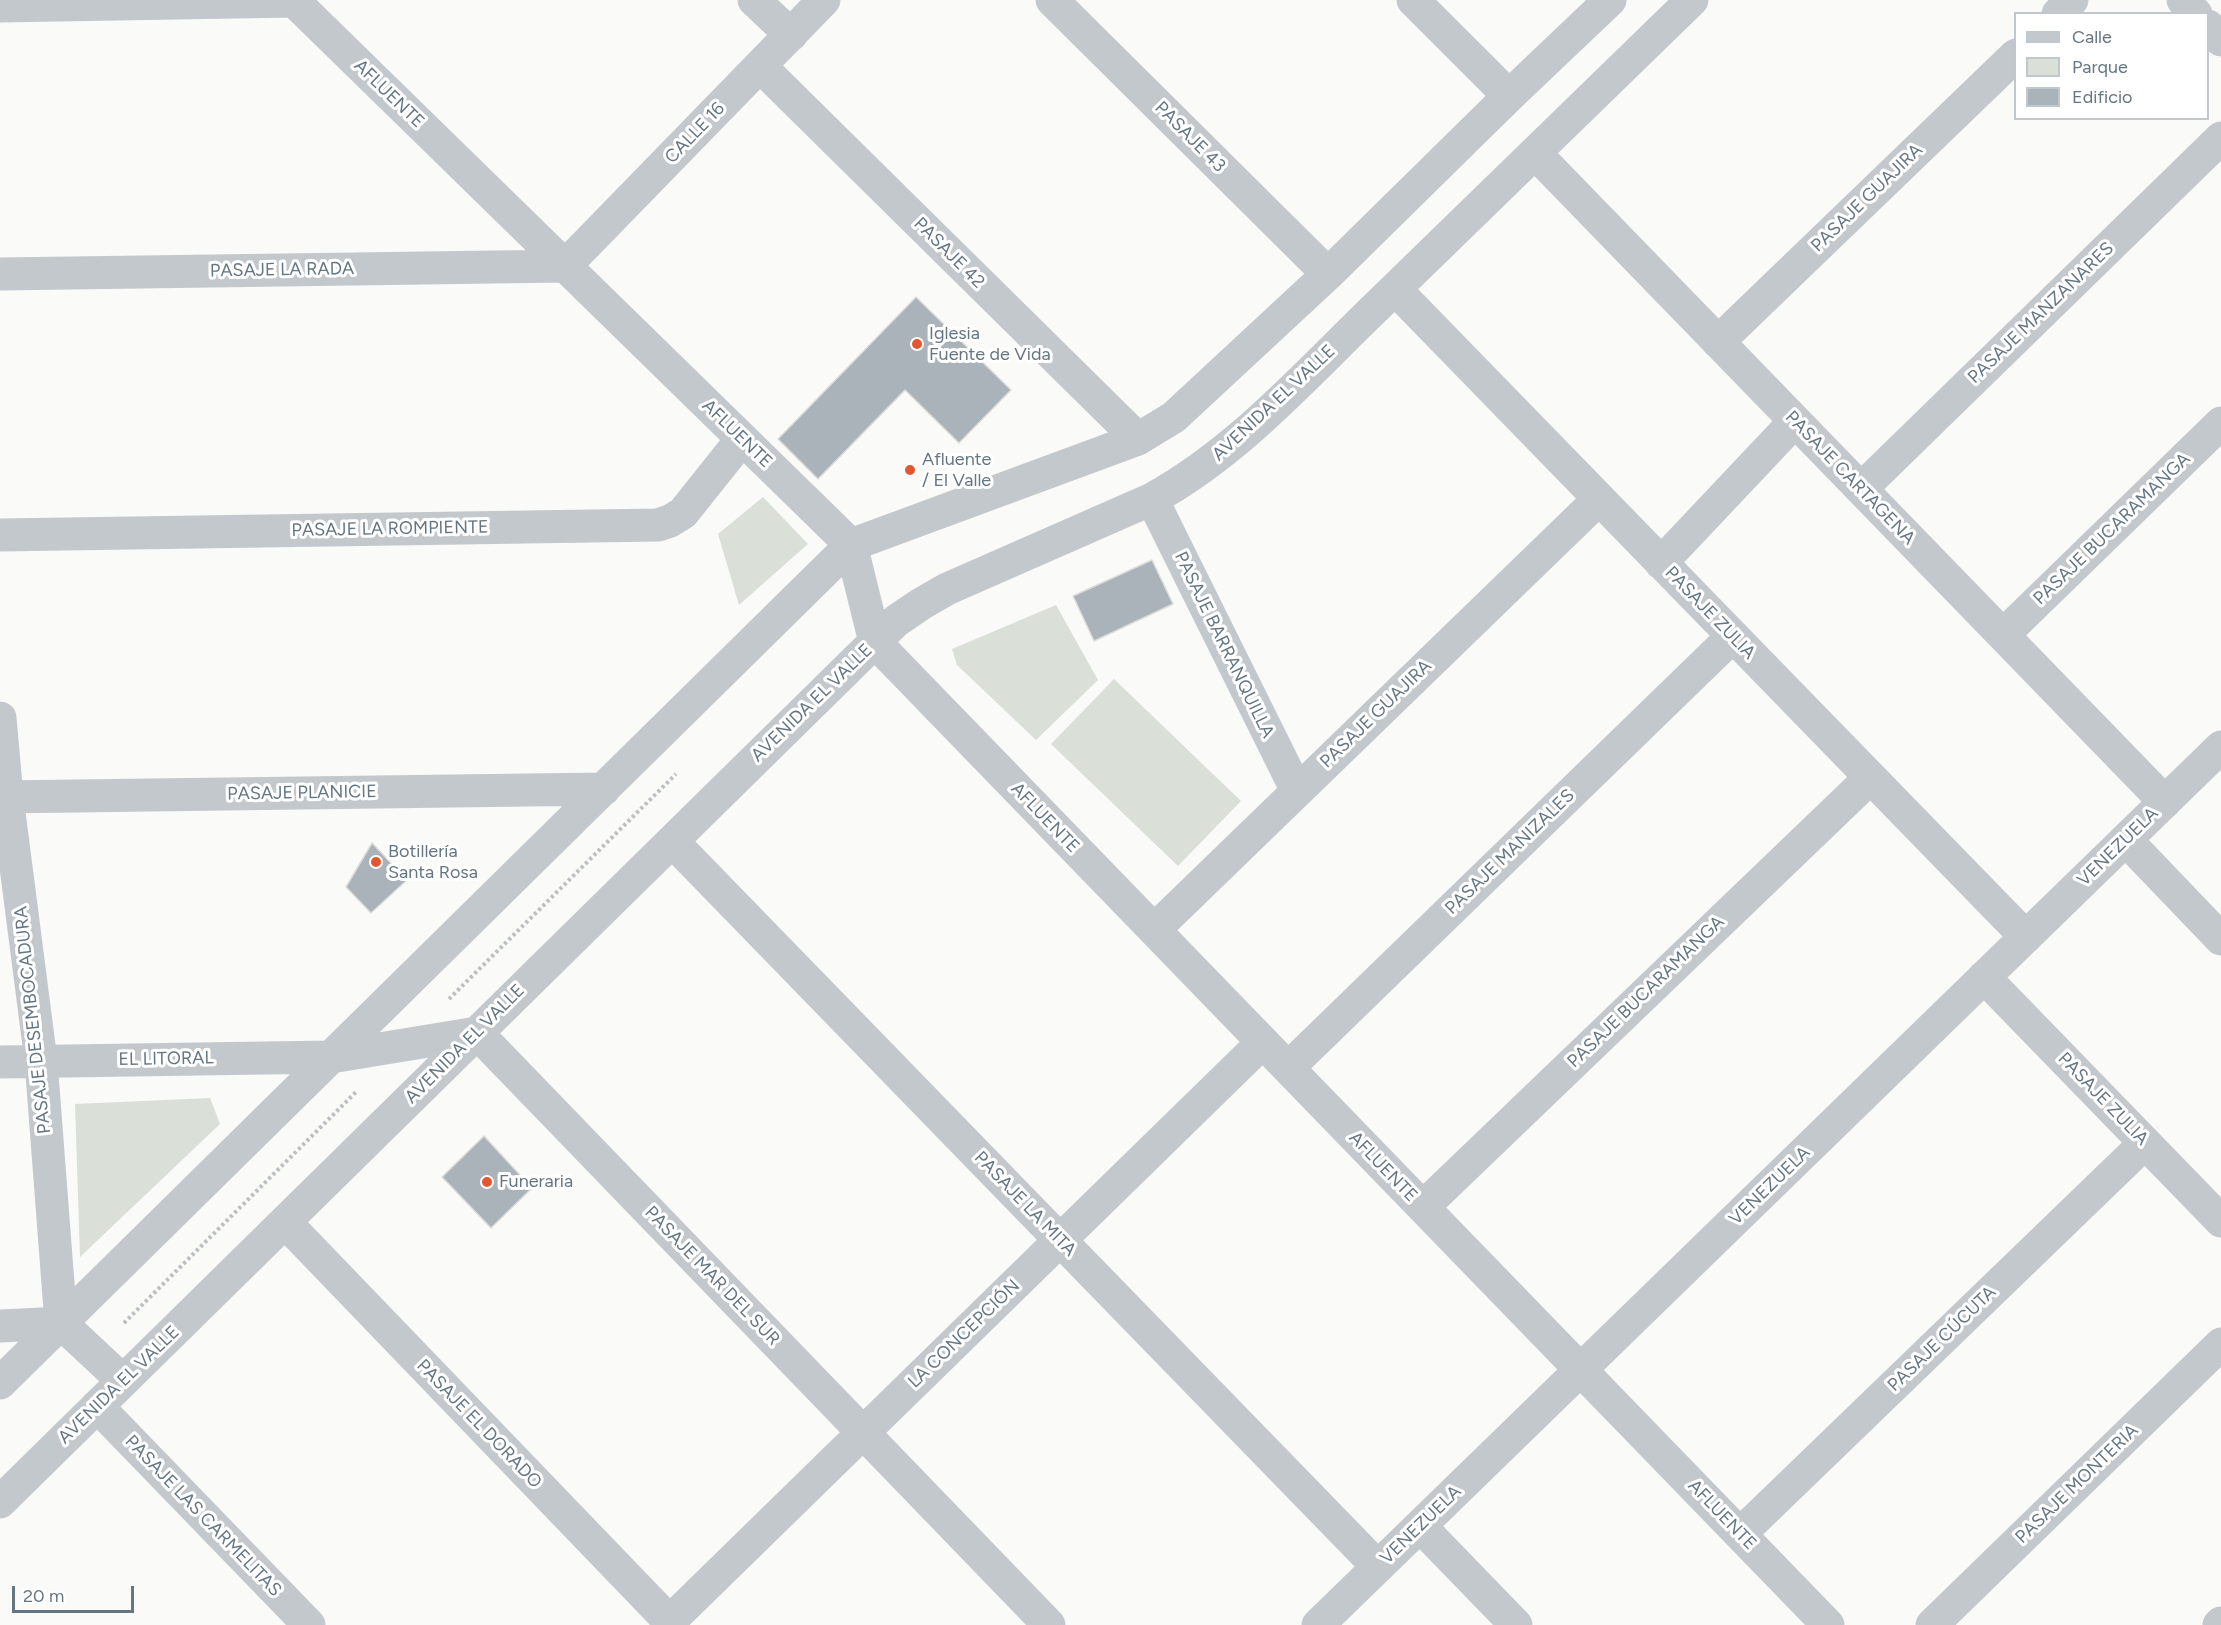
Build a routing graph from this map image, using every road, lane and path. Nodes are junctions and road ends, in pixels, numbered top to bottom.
1 (754, 0) edge
2 (824, 0) edge
3 (1052, 0) edge
4 (1413, 0) edge
5 (1611, 0) edge
6 (1692, 0) edge
7 (2072, 0) edge
8 (2183, 0) edge
9 (294, 1) edge
10 (0, 6) edge
11 (2060, 12) edge
12 (2194, 12) edge
13 (2209, 27) edge
14 (790, 35) junction
15 (2221, 40) edge
16 (2014, 57) edge
17 (760, 66) junction
18 (1509, 96) junction
19 (2221, 138) edge
20 (1535, 153) junction
21 (565, 266) junction
22 (0, 274) edge
23 (1328, 274) junction
24 (1395, 289) junction
25 (1718, 342) junction
26 (1795, 421) junction
27 (2221, 423) edge
28 (742, 439) junction
29 (1138, 439) junction
30 (1861, 489) junction
31 (1599, 498) junction
32 (1152, 499) junction
33 (0, 535) edge
34 (851, 545) junction
35 (1661, 563) junction
36 (2003, 635) junction
37 (1733, 636) junction
38 (874, 642) junction
39 (0, 718) edge
40 (2221, 747) edge
41 (1870, 778) junction
42 (604, 789) junction
43 (1297, 791) junction
44 (3, 797) edge
45 (2165, 802) junction
46 (2126, 840) junction
47 (672, 841) junction
48 (1154, 930) junction
49 (2026, 937) junction
50 (2221, 939) edge
51 (1984, 977) junction
52 (477, 1033) junction
53 (1263, 1042) junction
54 (331, 1057) junction
55 (41, 1061) junction
56 (0, 1062) edge
57 (1288, 1068) junction
58 (2145, 1143) junction
59 (1423, 1207) junction
60 (2221, 1221) edge
61 (285, 1222) junction
62 (1060, 1240) junction
63 (61, 1323) junction
64 (0, 1326) edge
65 (2221, 1344) edge
66 (1580, 1370) junction
67 (123, 1381) junction
68 (0, 1383) edge
69 (97, 1406) junction
70 (863, 1433) junction
71 (0, 1502) edge
72 (1420, 1526) junction
73 (1740, 1534) junction
74 (1378, 1567) junction
75 (669, 1624) edge
76 (309, 1625) edge
77 (1048, 1625) edge
78 (1318, 1625) edge
79 (1516, 1625) edge
80 (1828, 1625) edge
81 (1932, 1625) edge

1 - 14 street
2 - 14 street, CALLE 16
3 - 23 street, PASAJE 43
4 - 18 street
5 - 18 street
6 - 20 street, AVENIDA EL VALLE
7 - 11 street
8 - 12 street
9 - 10 street
9 - 21 street, AFLUENTE
13 - 15 street
14 - 17 street, CALLE 16
16 - 25 street, PASAJE GUAJIRA
17 - 21 street, CALLE 16
17 - 29 street, PASAJE 42
18 - 23 street
19 - 30 street, PASAJE MANZANARES
20 - 24 street, AVENIDA EL VALLE
20 - 25 street, PASAJE CARTAGENA
21 - 22 street, PASAJE LA RADA
21 - 28 street, AFLUENTE
23 - 29 street
24 - 31 street, PASAJE ZULIA
24 - 32 street, AVENIDA EL VALLE
25 - 26 street, PASAJE CARTAGENA
26 - 30 street, PASAJE CARTAGENA
26 - 35 street
27 - 36 street, PASAJE BUCARAMANGA
28 - 33 street, PASAJE LA ROMPIENTE
28 - 34 street, AFLUENTE
29 - 34 street
30 - 36 street, PASAJE CARTAGENA
31 - 35 street, PASAJE ZULIA
31 - 43 street, PASAJE GUAJIRA
32 - 38 street, AVENIDA EL VALLE
32 - 43 street, PASAJE BARRANQUILLA
34 - 38 street
34 - 42 street
35 - 37 street, PASAJE ZULIA
36 - 45 street, PASAJE CARTAGENA
37 - 41 street, PASAJE ZULIA
37 - 57 street, PASAJE MANIZALES
38 - 47 street, AVENIDA EL VALLE
38 - 48 street, AFLUENTE
39 - 44 street, PASAJE DESEMBOCADURA
40 - 45 street, VENEZUELA
41 - 49 street, PASAJE ZULIA
41 - 59 street, PASAJE BUCARAMANGA
42 - 44 street, PASAJE PLANICIE
42 - 54 street
43 - 48 street, PASAJE GUAJIRA
44 - 55 street, PASAJE DESEMBOCADURA
45 - 46 street, VENEZUELA
46 - 49 street, VENEZUELA
46 - 50 street
47 - 52 street, AVENIDA EL VALLE
47 - 62 street, PASAJE LA MITA
48 - 53 street, AFLUENTE
49 - 51 street, VENEZUELA
51 - 58 street, PASAJE ZULIA
51 - 66 street, VENEZUELA
52 - 54 street
52 - 61 street, AVENIDA EL VALLE
52 - 70 street, PASAJE MAR DEL SUR
53 - 57 street, AFLUENTE
53 - 62 street, LA CONCEPCIÓN
54 - 55 street, EL LITORAL
54 - 63 street
55 - 56 street, EL LITORAL
55 - 63 street, PASAJE DESEMBOCADURA
57 - 59 street, AFLUENTE
58 - 60 street, PASAJE ZULIA
58 - 73 street, PASAJE CÚCUTA
59 - 66 street, AFLUENTE
61 - 67 street, AVENIDA EL VALLE
61 - 75 street, PASAJE EL DORADO
62 - 70 street, LA CONCEPCIÓN
62 - 74 street, PASAJE LA MITA
63 - 64 street
63 - 67 street
63 - 68 street
65 - 81 street, PASAJE MONTERIA
66 - 72 street, VENEZUELA
66 - 73 street, AFLUENTE
67 - 69 street, AVENIDA EL VALLE
69 - 71 street, AVENIDA EL VALLE
69 - 76 street, PASAJE LAS CARMELITAS
70 - 75 street, LA CONCEPCIÓN
70 - 77 street, PASAJE MAR DEL SUR
72 - 74 street, VENEZUELA
72 - 79 street
73 - 80 street, AFLUENTE
74 - 78 street, VENEZUELA

